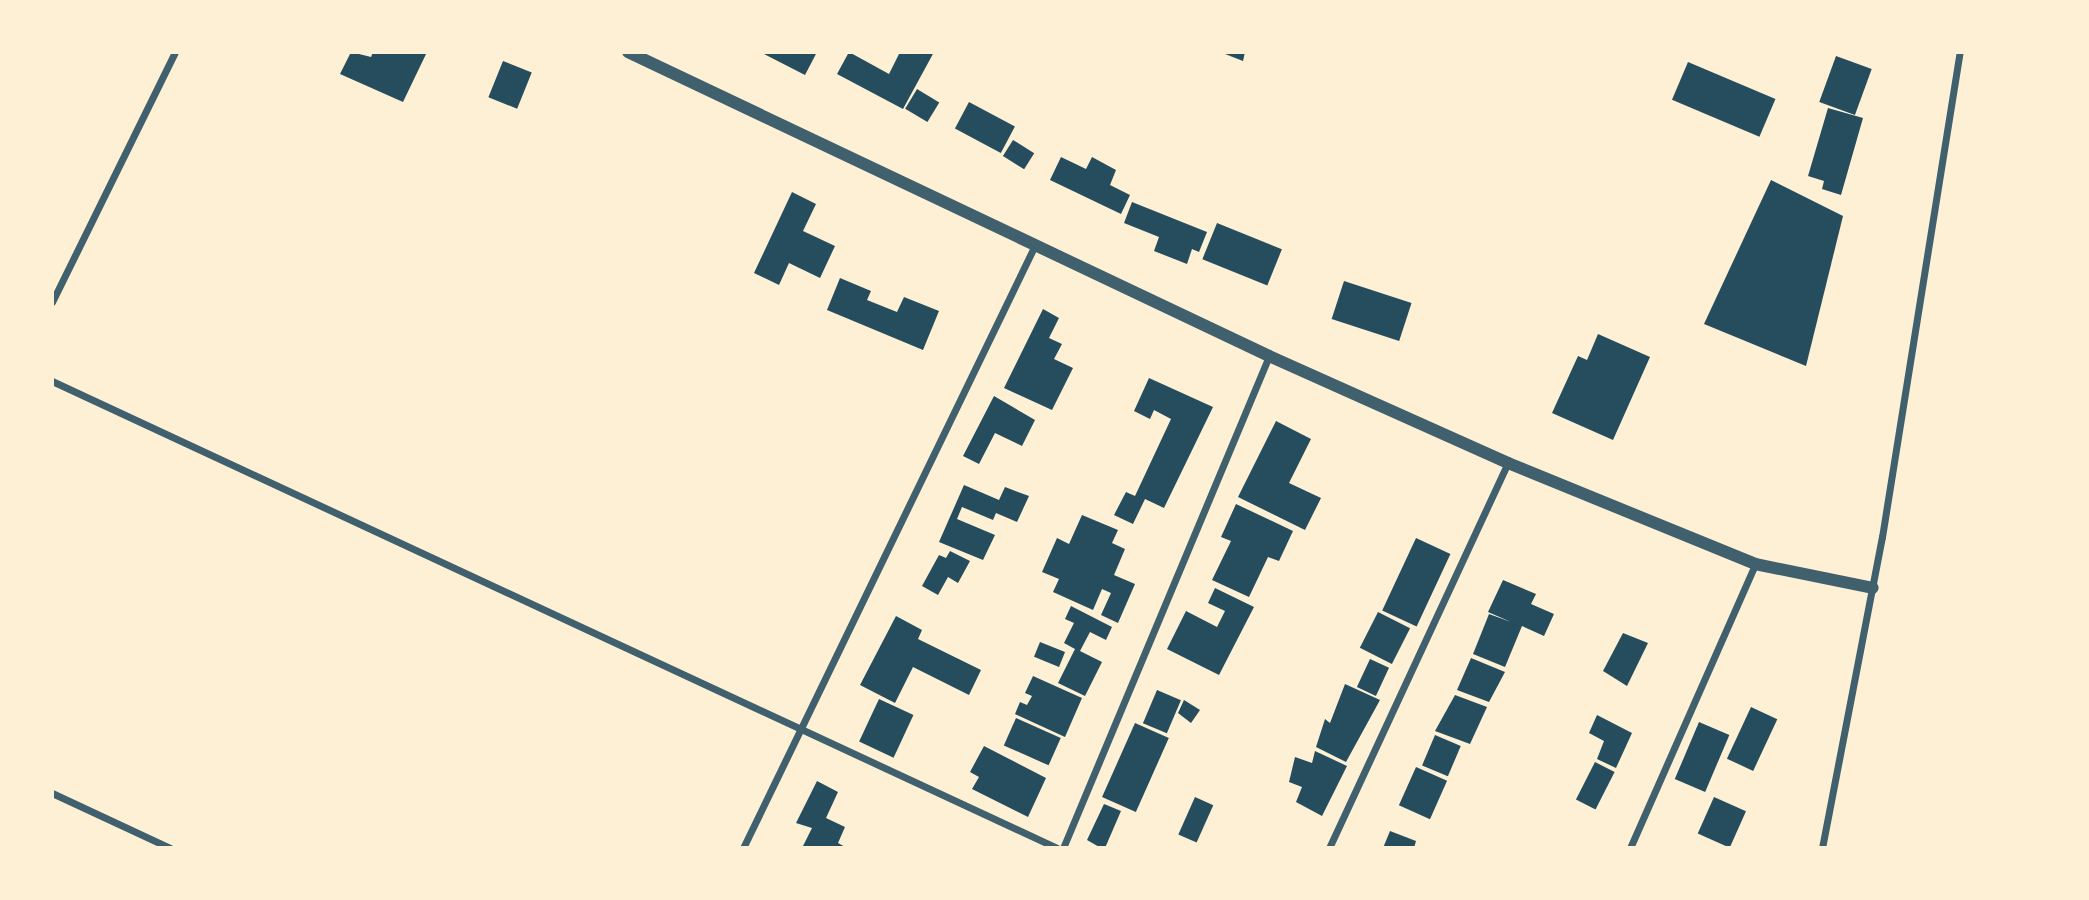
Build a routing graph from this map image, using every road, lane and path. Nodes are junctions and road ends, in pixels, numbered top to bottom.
1 (175, 52) edge
2 (628, 52) edge
3 (1959, 52) edge
4 (1035, 244) junction
5 (52, 302) edge
6 (1269, 356) junction
7 (52, 381) edge
8 (1508, 463) junction
9 (1755, 564) junction
10 (1873, 587) junction
11 (799, 727) junction
12 (52, 793) edge
13 (170, 848) edge
14 (743, 848) edge
15 (1056, 848) edge
16 (1063, 848) edge
17 (1329, 848) edge
18 (1630, 848) edge
19 (1822, 848) edge

1 - 5 street
2 - 4 street
3 - 10 street
4 - 6 street
4 - 11 street
6 - 8 street
6 - 16 street
7 - 11 street
8 - 9 street
8 - 17 street
9 - 10 street
9 - 18 street
10 - 19 street
11 - 14 street
11 - 15 street
12 - 13 street

